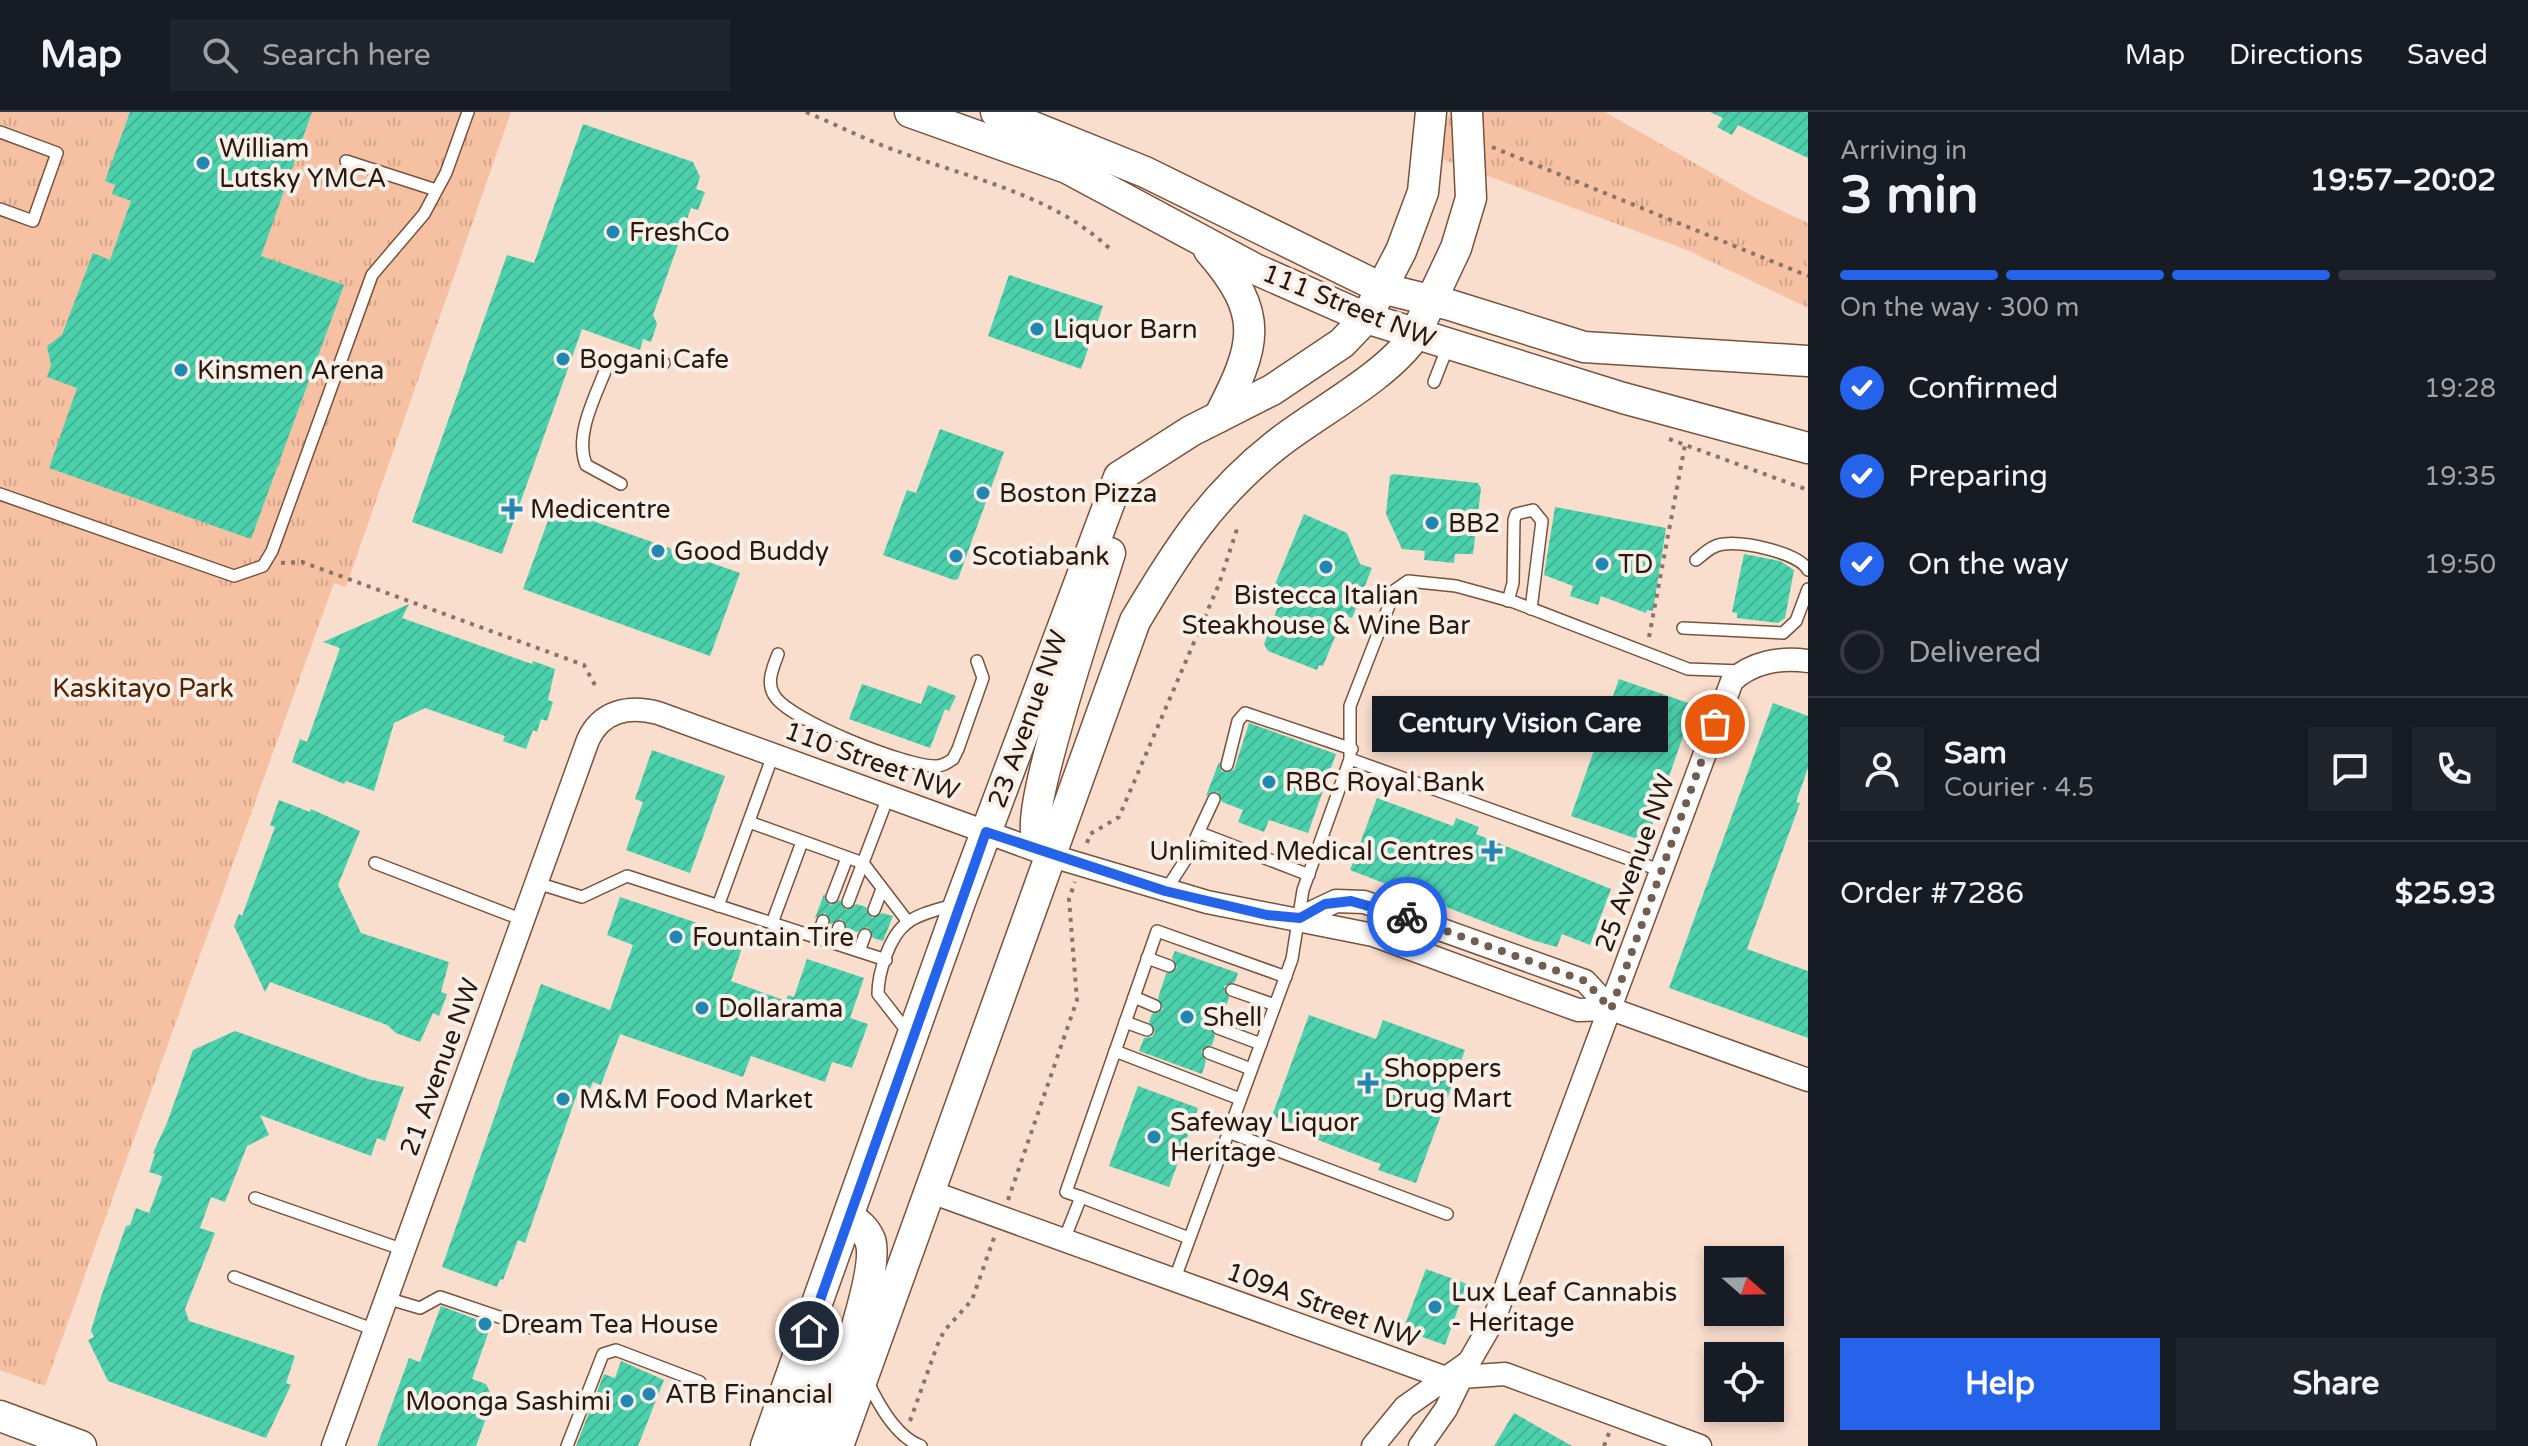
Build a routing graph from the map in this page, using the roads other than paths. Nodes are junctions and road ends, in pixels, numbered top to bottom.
1 (468, 112) edge
2 (910, 112) edge
3 (996, 112) edge
4 (1431, 112) edge
5 (1467, 112) edge
6 (0, 132) edge
7 (346, 161) dead end
8 (436, 190) junction
9 (0, 209) edge
10 (1200, 240) junction
11 (1381, 288) junction
12 (1431, 302) junction
13 (1366, 318) junction
14 (1415, 335) junction
15 (1448, 345) junction
16 (1808, 361) edge
17 (664, 363) dead end
18 (1434, 382) dead end
19 (1219, 417) junction
20 (1808, 448) edge
21 (621, 484) dead end
22 (0, 494) edge
23 (1112, 495) junction
24 (1696, 560) dead end
25 (1808, 570) edge
26 (1808, 589) edge
27 (1508, 601) junction
28 (1531, 609) junction
29 (1683, 628) dead end
30 (778, 654) dead end
31 (977, 661) dead end
32 (1808, 661) edge
33 (1743, 671) junction
34 (611, 714) joint
35 (1351, 754) junction
36 (773, 755) junction
37 (1227, 765) dead end
38 (888, 797) junction
39 (1214, 799) dead end
40 (749, 822) junction
41 (986, 832) junction
42 (1200, 833) junction
43 (802, 842) junction
44 (1052, 856) junction
45 (847, 858) junction
46 (375, 863) dead end
47 (863, 863) junction
48 (1662, 871) junction
49 (1309, 875) junction
50 (537, 883) junction
51 (882, 889) junction
52 (1165, 891) junction
53 (832, 897) dead end
54 (848, 902) dead end
55 (960, 902) junction
56 (718, 906) junction
57 (874, 910) dead end
58 (1300, 918) junction
59 (523, 920) junction
60 (823, 921) dead end
61 (908, 922) junction
62 (772, 923) junction
63 (839, 927) dead end
64 (865, 935) dead end
65 (817, 938) junction
66 (833, 943) junction
67 (859, 951) junction
68 (1147, 958) junction
69 (886, 960) junction
70 (1169, 966) dead end
71 (1286, 977) junction
72 (1232, 990) dead end
73 (1134, 997) junction
74 (1275, 1005) junction
75 (1155, 1006) dead end
76 (1611, 1009) junction
77 (1125, 1022) junction
78 (1218, 1028) dead end
79 (1147, 1030) dead end
80 (912, 1038) junction
81 (1261, 1044) junction
82 (1115, 1051) junction
83 (1209, 1053) dead end
84 (1251, 1069) junction
85 (1808, 1080) edge
86 (1240, 1099) junction
87 (1228, 1132) junction
88 (931, 1192) junction
89 (1081, 1197) junction
90 (255, 1198) dead end
91 (1447, 1214) dead end
92 (849, 1219) junction
93 (1189, 1238) junction
94 (1064, 1240) junction
95 (404, 1250) junction
96 (234, 1277) dead end
97 (1174, 1281) junction
98 (827, 1282) junction
99 (386, 1298) junction
100 (532, 1328) dead end
101 (375, 1330) junction
102 (1459, 1373) junction
103 (865, 1375) junction
104 (700, 1382) dead end
105 (0, 1416) edge
106 (910, 1443) edge
107 (81, 1446) edge
108 (333, 1446) edge
109 (567, 1446) edge
110 (766, 1446) edge
111 (794, 1446) edge
112 (818, 1446) edge
113 (838, 1446) edge
114 (1373, 1446) edge
115 (1420, 1446) edge
116 (1700, 1446) edge

1 - 8 lane
2 - 10 main road, 111 Street NW
3 - 11 main road, 111 Street NW
4 - 11 main road, 23 Avenue NW
5 - 12 main road
6 - 9 lane
7 - 8 lane
8 - 22 lane
10 - 13 main road, 111 Street NW
10 - 19 main road
11 - 12 main road, 111 Street NW
11 - 13 main road, 23 Avenue NW
12 - 14 main road
12 - 16 main road, 111 Street NW
13 - 14 main road, 111 Street NW
13 - 19 main road, 23 Avenue NW
14 - 15 main road, 111 Street NW
14 - 44 main road
15 - 18 lane
15 - 20 main road, 111 Street NW
17 - 21 lane
19 - 23 main road, 23 Avenue NW
23 - 41 main road, 23 Avenue NW
23 - 44 main road
24 - 25 lane
26 - 29 lane
27 - 28 lane
27 - 28 lane
27 - 35 lane
28 - 33 lane
30 - 31 lane
32 - 33 street
33 - 48 street, 25 Avenue NW
34 - 36 street, 110 Street NW
34 - 50 street, 21 Avenue NW
35 - 37 lane
35 - 48 lane
35 - 49 lane
36 - 38 street, 110 Street NW
36 - 40 lane
38 - 41 street, 110 Street NW
38 - 47 lane
39 - 42 lane
40 - 43 lane
40 - 56 lane
41 - 44 street, 110 Street NW
41 - 55 main road, 23 Avenue NW
42 - 49 lane
42 - 52 lane
43 - 45 lane
43 - 62 lane
44 - 52 street, 110 Street NW
44 - 88 main road
45 - 47 lane
45 - 53 lane
46 - 59 lane
47 - 51 lane
47 - 54 lane
48 - 76 street, 25 Avenue NW
49 - 58 lane
50 - 56 lane
50 - 59 street, 21 Avenue NW
51 - 57 lane
51 - 61 lane
52 - 58 street, 110 Street NW
55 - 61 lane
55 - 80 main road, 23 Avenue NW
56 - 62 lane
58 - 71 lane
58 - 76 street, 110 Street NW
59 - 95 street, 21 Avenue NW
60 - 65 lane
61 - 69 lane
62 - 65 lane
63 - 66 lane
64 - 67 lane
65 - 66 lane
66 - 67 lane
67 - 69 lane
68 - 70 lane
68 - 71 lane
68 - 73 lane
69 - 80 lane
71 - 74 lane
72 - 74 lane
73 - 75 lane
73 - 77 lane
74 - 81 lane
76 - 85 street, 110 Street NW
76 - 102 street, 25 Avenue NW
77 - 79 lane
77 - 82 lane
78 - 81 lane
80 - 92 main road, 23 Avenue NW
81 - 84 lane
82 - 86 lane
82 - 89 lane
83 - 84 lane
84 - 86 lane
86 - 87 lane
87 - 91 lane
87 - 93 lane
88 - 94 street, 109A Street NW
88 - 103 main road
89 - 93 lane
89 - 94 lane
90 - 95 lane
92 - 98 main road, 23 Avenue NW
92 - 112 main road
93 - 97 lane
94 - 97 street, 109A Street NW
95 - 99 street, 21 Avenue NW
96 - 101 lane
97 - 102 street, 109A Street NW
98 - 110 main road, 23 Avenue NW
98 - 111 main road
99 - 100 lane
99 - 101 street, 21 Avenue NW
101 - 108 street, 21 Avenue NW
102 - 114 street, 25 Avenue NW
102 - 115 street, 25 Avenue NW
102 - 116 street, 109A Street NW
103 - 106 lane
103 - 113 main road
104 - 109 lane
105 - 107 main road

